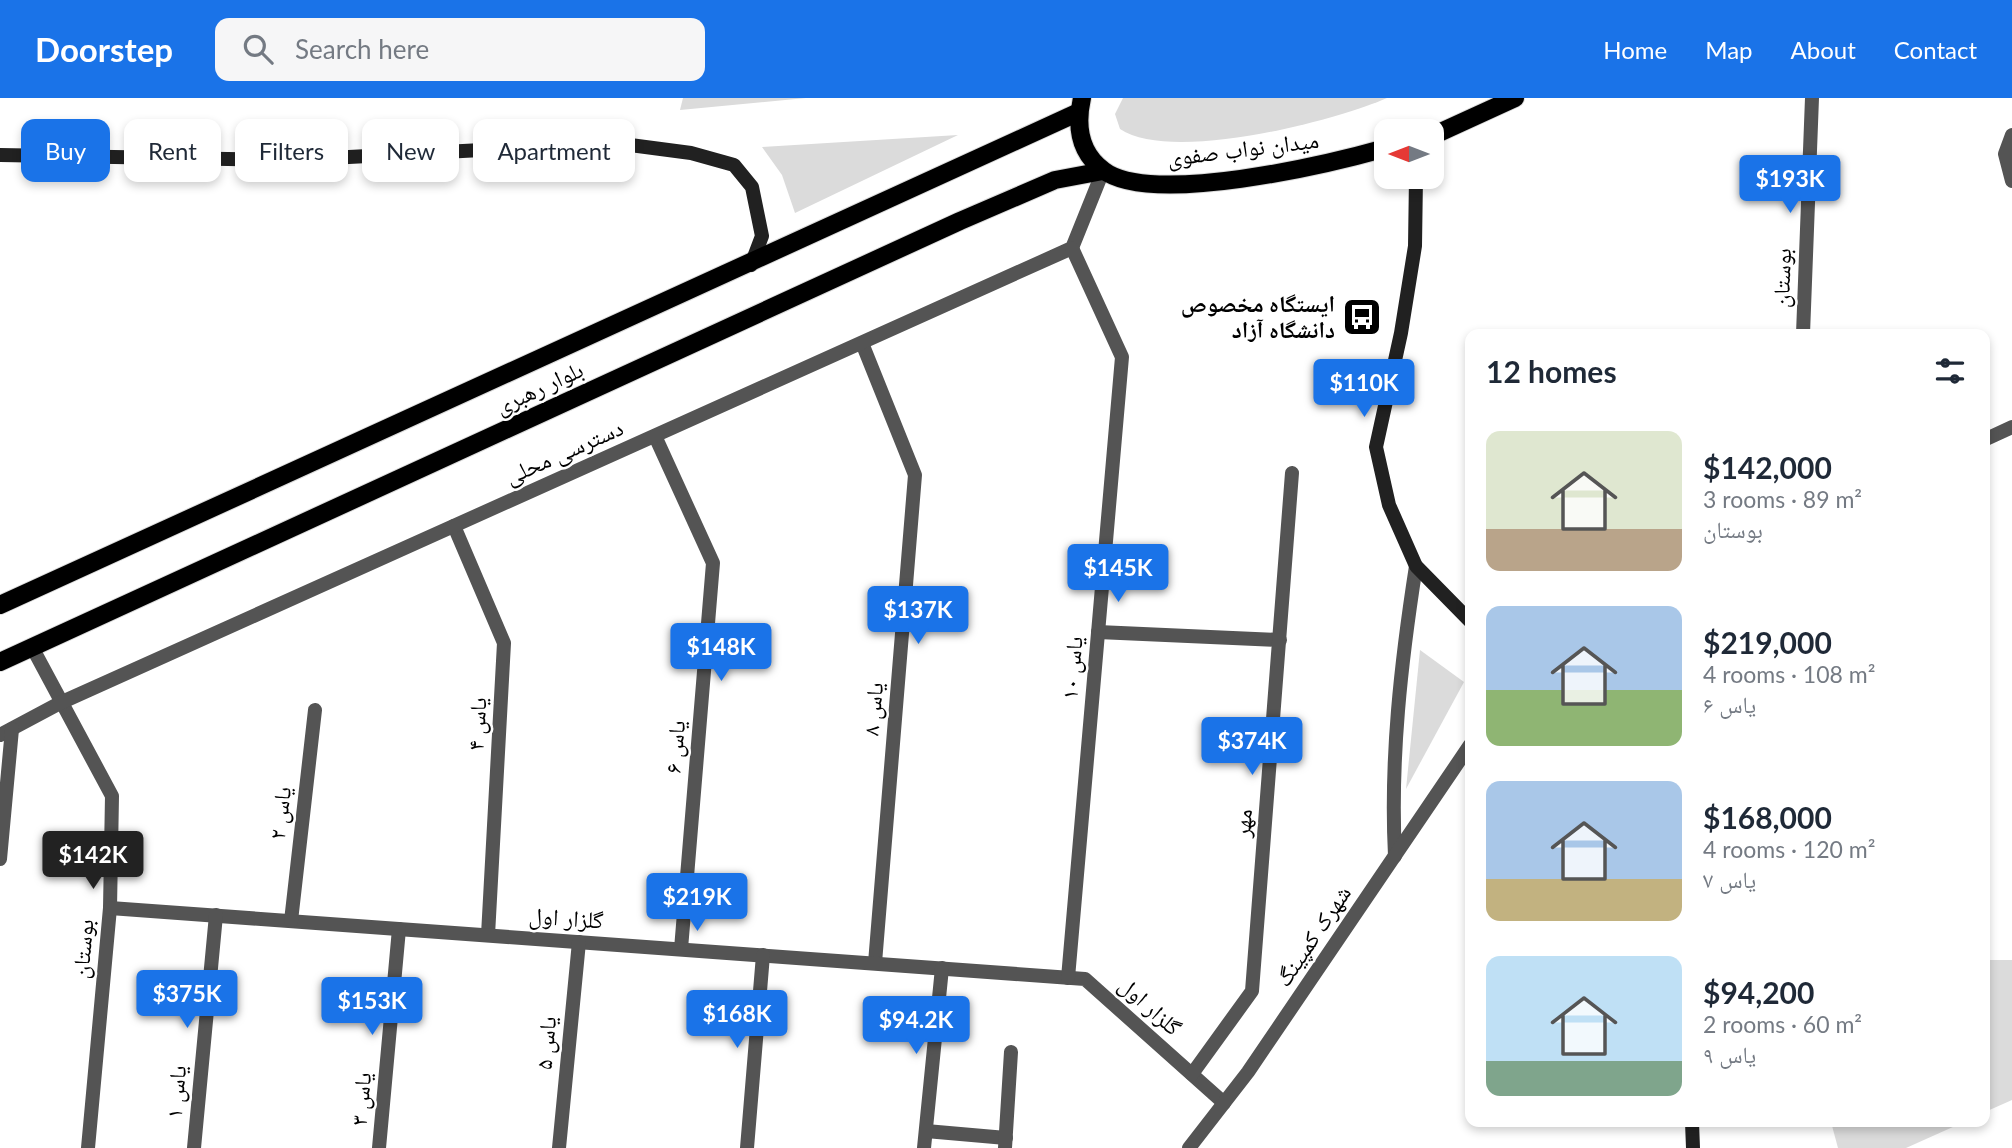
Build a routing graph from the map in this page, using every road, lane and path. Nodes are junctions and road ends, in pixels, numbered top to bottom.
1 (1515, 98) edge
2 (1812, 98) edge
3 (1081, 105) edge
4 (1444, 131) edge
5 (2012, 135) edge
6 (1374, 151) edge
7 (0, 155) edge
8 (1103, 171) junction
9 (2012, 181) edge
10 (1416, 189) edge
11 (1072, 248) junction
12 (751, 265) junction
13 (1803, 329) edge
14 (862, 343) junction
15 (2012, 427) edge
16 (655, 436) junction
17 (1990, 437) edge
18 (1292, 473) dead end
19 (454, 526) junction
20 (1416, 566) junction
21 (0, 605) edge
22 (1465, 616) edge
23 (1098, 632) junction
24 (1280, 640) junction
25 (32, 647) junction
26 (0, 662) edge
27 (60, 703) junction
28 (315, 710) dead end
29 (6, 732) edge
30 (1465, 752) edge
31 (1395, 856) junction
32 (0, 859) edge
33 (110, 908) junction
34 (216, 915) junction
35 (290, 921) junction
36 (399, 929) junction
37 (488, 935) junction
38 (579, 942) junction
39 (681, 949) junction
40 (763, 955) junction
41 (875, 963) junction
42 (942, 968) junction
43 (1068, 978) junction
44 (1011, 1052) dead end
45 (1192, 1074) junction
46 (1224, 1103) junction
47 (1692, 1127) edge
48 (926, 1131) junction
49 (1006, 1143) edge
50 (88, 1148) edge
51 (194, 1148) edge
52 (379, 1148) edge
53 (559, 1148) edge
54 (747, 1148) edge
55 (924, 1148) edge
56 (1189, 1148) edge
57 (1693, 1148) edge

1 - 4 main road
2 - 13 street, بوستان
3 - 8 main road
3 - 12 main road, بلوار رهبری
5 - 9 street
6 - 8 main road, میدان نواب صفوی
7 - 12 main road
8 - 11 street
8 - 25 main road, بلوار رهبری
10 - 20 main road
11 - 14 street, دسترسی محلی
11 - 23 street, یاس ۱۰
12 - 21 main road, بلوار رهبری
14 - 16 street, دسترسی محلی
14 - 41 street, یاس ۸
15 - 17 street
16 - 19 street, دسترسی محلی
16 - 39 street, یاس ۶
18 - 24 street, مهر
19 - 27 street, دسترسی محلی
19 - 37 street, یاس ۴
20 - 22 main road
20 - 31 street
23 - 24 street
23 - 43 street, یاس ۱۰
24 - 45 street, مهر
25 - 26 main road, بلوار رهبری
25 - 27 street, بوستان
27 - 29 street, دسترسی محلی
27 - 33 street, بوستان
28 - 35 street, یاس ۲
29 - 32 street
30 - 31 street, شهرک کمپینگ
31 - 46 street, شهرک کمپینگ
33 - 34 street, گلزار اول
33 - 50 street, بوستان
34 - 35 street, گلزار اول
34 - 51 street, یاس ۱
35 - 36 street, گلزار اول
36 - 37 street, گلزار اول
36 - 52 street, یاس ۳
37 - 38 street, گلزار اول
38 - 39 street, گلزار اول
38 - 53 street, یاس ۵
39 - 40 street, گلزار اول
40 - 41 street, گلزار اول
40 - 54 street
41 - 42 street, گلزار اول
42 - 43 street, گلزار اول
42 - 48 street
43 - 45 street, گلزار اول
44 - 49 street
45 - 46 street, گلزار اول
46 - 56 street, شهرک کمپینگ
47 - 57 main road
48 - 49 street
48 - 55 street

